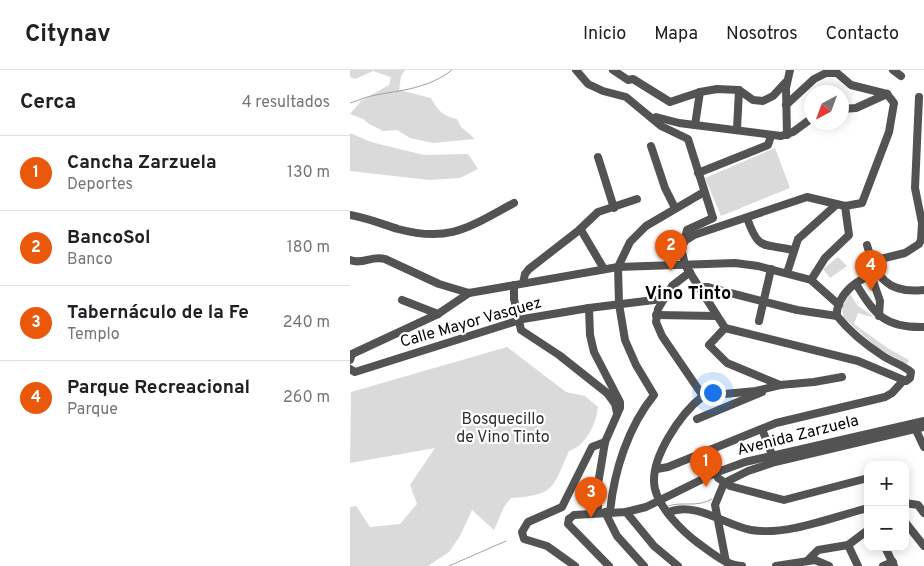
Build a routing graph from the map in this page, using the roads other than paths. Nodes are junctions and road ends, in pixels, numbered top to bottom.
1 (576, 70) edge
2 (613, 70) edge
3 (790, 70) edge
4 (893, 70) edge
5 (901, 76) dead end
6 (786, 82) junction
7 (739, 90) junction
8 (700, 92) junction
9 (887, 94) junction
10 (919, 97) dead end
11 (786, 105) junction
12 (849, 108) edge
13 (653, 119) junction
14 (804, 123) edge
15 (695, 125) junction
16 (738, 129) junction
17 (787, 135) junction
18 (771, 136) junction
19 (651, 146) dead end
20 (598, 156) dead end
21 (698, 173) junction
22 (704, 192) junction
23 (637, 200) dead end
24 (514, 203) dead end
25 (836, 205) junction
26 (845, 206) junction
27 (614, 208) junction
28 (675, 208) junction
29 (350, 215) edge
30 (747, 218) junction
31 (580, 230) junction
32 (684, 242) junction
33 (867, 245) dead end
34 (793, 250) junction
35 (350, 260) edge
36 (872, 261) junction
37 (684, 264) junction
38 (618, 267) junction
39 (604, 269) junction
40 (771, 269) junction
41 (690, 272) junction
42 (787, 273) junction
43 (875, 276) junction
44 (811, 280) junction
45 (523, 283) junction
46 (856, 284) junction
47 (514, 286) junction
48 (700, 287) junction
49 (924, 290) edge
50 (469, 293) junction
51 (662, 299) junction
52 (402, 300) dead end
53 (764, 301) junction
54 (619, 304) junction
55 (838, 305) junction
56 (589, 308) junction
57 (438, 314) junction
58 (656, 315) junction
59 (716, 316) junction
60 (837, 316) junction
61 (879, 316) junction
62 (759, 321) dead end
63 (518, 322) junction
64 (725, 328) junction
65 (924, 328) edge
66 (350, 360) edge
67 (350, 369) edge
68 (842, 377) dead end
69 (903, 381) junction
70 (780, 385) junction
71 (764, 389) junction
72 (703, 396) junction
73 (617, 414) junction
74 (697, 419) dead end
75 (924, 421) edge
76 (924, 427) edge
77 (915, 428) junction
78 (762, 429) junction
79 (604, 442) junction
80 (924, 447) edge
81 (774, 459) junction
82 (657, 468) junction
83 (714, 472) junction
84 (864, 479) edge
85 (724, 483) junction
86 (909, 503) edge
87 (665, 507) junction
88 (864, 509) edge
89 (605, 513) junction
90 (626, 513) junction
91 (924, 513) edge
92 (718, 519) junction
93 (909, 527) edge
94 (864, 533) edge
95 (848, 544) junction
96 (924, 546) edge
97 (887, 551) edge
98 (807, 561) junction
99 (726, 562) junction
100 (893, 564) edge
101 (575, 566) edge
102 (609, 566) edge
103 (644, 566) edge
104 (678, 566) edge
105 (742, 566) edge
106 (776, 566) edge
107 (830, 566) edge
108 (858, 566) edge
109 (883, 566) edge

1 - 13 street
2 - 8 street
3 - 6 street
4 - 5 street
6 - 7 street
6 - 11 street
7 - 8 street
7 - 16 street
8 - 15 street
9 - 11 street
9 - 12 street
9 - 26 street
10 - 36 street
11 - 17 street
13 - 15 street
13 - 21 street
14 - 17 street
15 - 16 street
16 - 18 street
17 - 18 street
18 - 21 street
19 - 28 street
20 - 27 street
21 - 22 street
22 - 28 street
22 - 32 street
23 - 27 street
24 - 29 street
25 - 26 street
25 - 30 street
25 - 34 street
26 - 44 street
27 - 31 street
28 - 38 street
30 - 32 street
30 - 34 street
31 - 39 street
31 - 45 street
32 - 37 street
33 - 36 street
34 - 42 street
35 - 50 street
36 - 43 street
37 - 38 street
37 - 40 street
37 - 41 street
38 - 39 street
38 - 54 street
39 - 45 street
40 - 42 street
40 - 53 street
41 - 48 street
41 - 51 street
42 - 44 street
43 - 46 street
43 - 49 street
43 - 61 street
44 - 55 street
45 - 47 street
46 - 55 street
46 - 61 street
47 - 50 street
47 - 63 street
48 - 53 street
48 - 59 street
50 - 57 street
51 - 54 street, Calle Mayor Vasquez
51 - 58 street
52 - 57 street
53 - 60 street
53 - 62 street
54 - 56 street, Calle Mayor Vasquez
54 - 89 street
55 - 60 street
56 - 63 street, Calle Mayor Vasquez
56 - 73 street
57 - 66 street
58 - 59 street
58 - 72 street
59 - 64 street
60 - 69 street
61 - 65 street
63 - 67 street, Calle Mayor Vasquez
63 - 73 street
64 - 69 street
64 - 70 street
68 - 70 street
69 - 78 street
70 - 71 street
71 - 72 street
71 - 74 street
72 - 82 street
73 - 79 street
75 - 81 street, Avenida Zarzuela
76 - 77 street, Avenida Zarzuela
77 - 80 street
77 - 81 street, Avenida Zarzuela
78 - 81 street
78 - 82 street
79 - 89 street
79 - 101 street
81 - 83 street, Avenida Zarzuela
81 - 85 street, Avenida Zarzuela
82 - 87 street
83 - 85 street
83 - 87 street, Avenida Zarzuela
84 - 85 street
85 - 92 street
86 - 91 street
87 - 90 street, Avenida Zarzuela
87 - 92 street
87 - 99 street
88 - 92 street
89 - 90 street, Avenida Zarzuela
89 - 102 street
89 - 103 street
90 - 104 street
92 - 99 street
93 - 96 street
94 - 95 street
95 - 98 street
95 - 108 street
97 - 100 street
98 - 106 street
98 - 107 street
99 - 105 street
100 - 109 street

